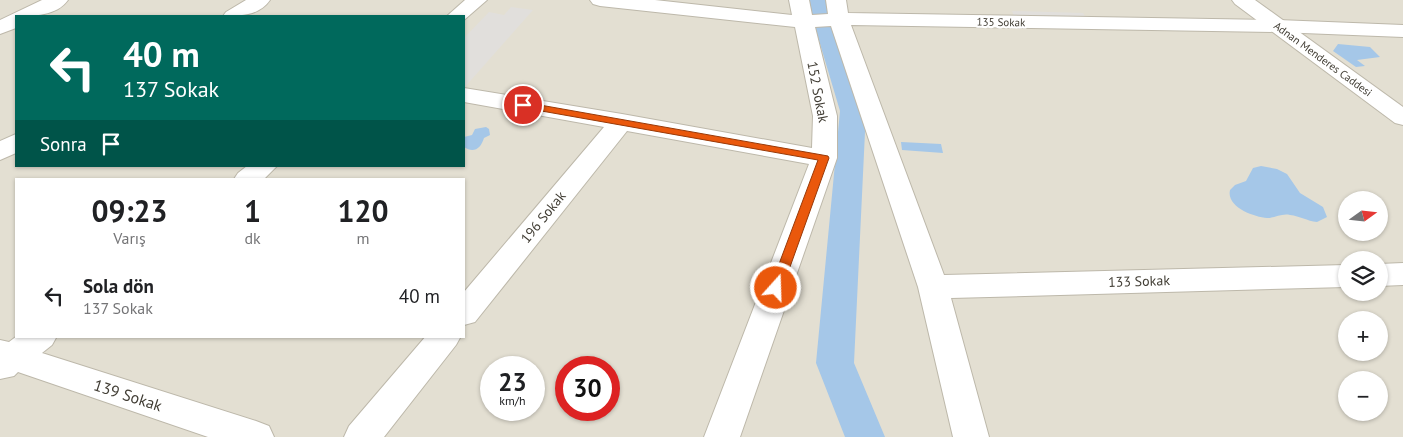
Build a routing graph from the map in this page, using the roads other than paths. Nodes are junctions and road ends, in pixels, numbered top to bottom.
1 (58, 0) edge
2 (260, 0) edge
3 (477, 0) edge
4 (600, 0) edge
5 (1242, 0) edge
6 (821, 14) edge
7 (26, 15) edge
8 (236, 15) edge
9 (457, 15) edge
10 (15, 20) edge
11 (1278, 26) junction
12 (0, 28) edge
13 (1403, 31) edge
14 (465, 95) edge
15 (1403, 118) edge
16 (622, 121) junction
17 (15, 143) edge
18 (0, 152) edge
19 (824, 158) junction
20 (263, 167) edge
21 (248, 178) edge
22 (1403, 274) edge
23 (1388, 275) edge
24 (1338, 276) edge
25 (933, 287) junction
26 (465, 313) edge
27 (38, 338) edge
28 (443, 338) edge
29 (4, 359) edge
30 (256, 437) edge
31 (362, 437) edge
32 (722, 437) edge
33 (971, 437) edge

1 - 7 street
2 - 8 street
3 - 9 street
4 - 6 street, 135 Sokak
5 - 11 street, Adnan Menderes Caddesi
6 - 11 street, 135 Sokak
6 - 19 street, 152 Sokak
6 - 25 street
10 - 12 street
11 - 13 street, 135 Sokak
11 - 15 street, Adnan Menderes Caddesi
14 - 16 street
16 - 19 street
16 - 26 street, 196 Sokak
17 - 18 street
19 - 32 street, 152 Sokak
20 - 21 street
22 - 23 street
24 - 25 street, 133 Sokak
25 - 33 street
27 - 29 street
28 - 31 street
29 - 30 street, 139 Sokak

